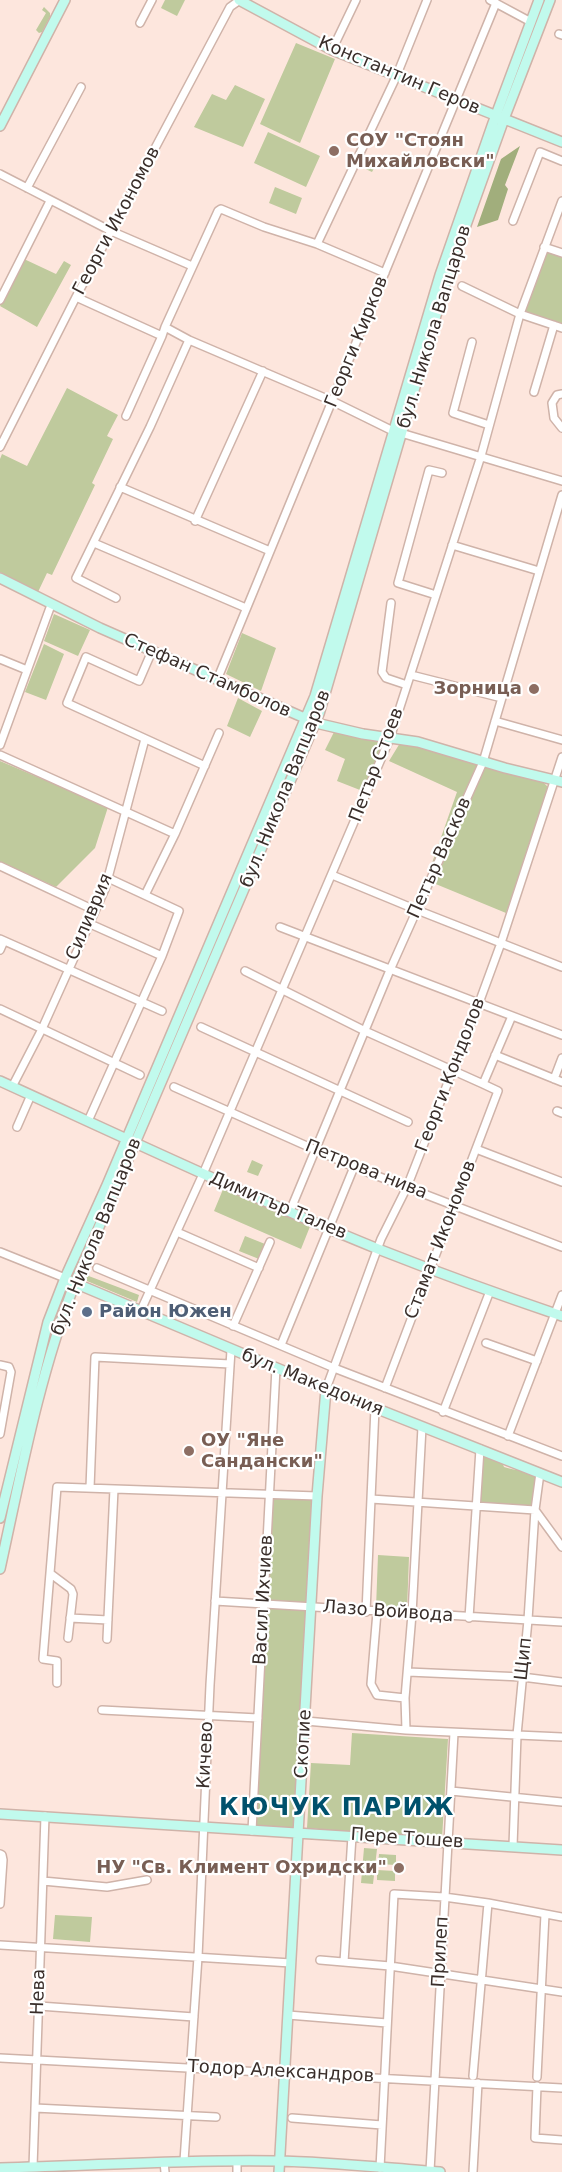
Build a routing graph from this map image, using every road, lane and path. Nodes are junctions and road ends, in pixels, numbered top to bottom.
1 (65, 0) edge
2 (152, 0) edge
3 (240, 0) edge
4 (357, 0) edge
5 (427, 0) edge
6 (539, 0) edge
7 (550, 0) edge
8 (493, 2) edge
9 (531, 22) junction
10 (140, 23) dead end
11 (332, 50) junction
12 (396, 77) junction
13 (81, 87) dead end
14 (455, 101) junction
15 (500, 118) junction
16 (0, 126) edge
17 (562, 142) edge
18 (562, 161) edge
19 (0, 174) edge
20 (27, 188) junction
21 (50, 201) junction
22 (562, 201) edge
23 (513, 221) dead end
24 (111, 231) junction
25 (318, 244) junction
26 (544, 247) junction
27 (562, 253) edge
28 (192, 266) junction
29 (385, 273) junction
30 (462, 286) dead end
31 (76, 297) junction
32 (0, 300) edge
33 (520, 314) junction
34 (554, 325) junction
35 (165, 327) junction
36 (562, 328) edge
37 (162, 336) junction
38 (189, 340) junction
39 (472, 342) dead end
40 (263, 371) junction
41 (534, 392) dead end
42 (562, 394) edge
43 (332, 401) junction
44 (126, 416) dead end
45 (489, 424) junction
46 (562, 428) edge
47 (397, 432) junction
48 (0, 447) edge
49 (481, 456) junction
50 (442, 473) dead end
51 (562, 481) edge
52 (120, 487) junction
53 (562, 495) edge
54 (195, 521) junction
55 (94, 543) junction
56 (452, 545) junction
57 (270, 551) junction
58 (539, 571) junction
59 (0, 578) edge
60 (436, 595) junction
61 (116, 598) dead end
62 (391, 603) dead end
63 (51, 604) junction
64 (246, 608) junction
65 (152, 651) junction
66 (0, 659) edge
67 (27, 670) junction
68 (411, 675) junction
69 (217, 680) junction
70 (407, 685) junction
71 (502, 698) junction
72 (495, 721) junction
73 (311, 722) junction
74 (219, 734) dead end
75 (390, 738) junction
76 (145, 740) junction
77 (562, 740) edge
78 (0, 745) edge
79 (0, 755) edge
80 (562, 757) edge
81 (483, 762) junction
82 (205, 766) junction
83 (559, 782) edge
84 (125, 810) junction
85 (175, 834) junction
86 (0, 866) edge
87 (332, 875) junction
88 (108, 879) junction
89 (145, 895) junction
90 (94, 910) junction
91 (417, 910) junction
92 (88, 923) junction
93 (280, 927) dead end
94 (304, 938) junction
95 (2, 940) edge
96 (501, 943) junction
97 (0, 950) edge
98 (162, 956) junction
99 (562, 967) edge
100 (68, 969) junction
101 (390, 970) junction
102 (245, 971) dead end
103 (283, 989) junction
104 (142, 1000) junction
105 (479, 1003) junction
106 (0, 1009) edge
107 (162, 1011) dead end
108 (512, 1016) junction
109 (201, 1027) dead end
110 (42, 1029) junction
111 (365, 1031) junction
112 (562, 1035) edge
113 (256, 1052) junction
114 (495, 1054) junction
115 (562, 1058) edge
116 (112, 1063) junction
117 (453, 1070) junction
118 (140, 1076) dead end
119 (554, 1079) junction
120 (0, 1081) edge
121 (562, 1083) edge
122 (483, 1084) junction
123 (12, 1087) junction
124 (174, 1087) dead end
125 (340, 1091) junction
126 (31, 1095) junction
127 (230, 1111) junction
128 (88, 1121) junction
129 (408, 1122) dead end
130 (17, 1127) dead end
131 (126, 1138) junction
132 (136, 1143) junction
133 (476, 1149) junction
134 (315, 1150) junction
135 (354, 1167) junction
136 (203, 1174) junction
137 (562, 1182) edge
138 (407, 1187) junction
139 (454, 1207) junction
140 (290, 1211) junction
141 (330, 1228) junction
142 (177, 1232) junction
143 (270, 1242) dead end
144 (562, 1247) edge
145 (378, 1249) junction
146 (0, 1252) edge
147 (97, 1268) dead end
148 (259, 1268) junction
149 (430, 1269) junction
150 (65, 1278) junction
151 (75, 1283) junction
152 (150, 1291) junction
153 (490, 1291) junction
154 (562, 1295) edge
155 (141, 1310) junction
156 (559, 1315) edge
157 (233, 1326) junction
158 (486, 1343) dead end
159 (281, 1345) junction
160 (231, 1350) junction
161 (537, 1361) junction
162 (230, 1364) junction
163 (0, 1365) edge
164 (276, 1368) junction
165 (333, 1368) junction
166 (385, 1388) junction
167 (326, 1389) junction
168 (339, 1394) junction
169 (324, 1404) junction
170 (375, 1408) junction
171 (443, 1412) junction
172 (422, 1427) junction
173 (0, 1434) edge
174 (508, 1436) junction
175 (480, 1449) junction
176 (562, 1456) edge
177 (540, 1473) junction
178 (562, 1482) edge
179 (90, 1488) junction
180 (114, 1489) junction
181 (221, 1494) junction
182 (270, 1494) junction
183 (2, 1495) edge
184 (317, 1496) junction
185 (371, 1499) junction
186 (15, 1501) junction
187 (418, 1502) junction
188 (477, 1505) junction
189 (535, 1510) junction
190 (0, 1518) edge
191 (562, 1547) edge
192 (0, 1569) edge
193 (51, 1574) junction
194 (215, 1601) junction
195 (264, 1604) junction
196 (312, 1606) junction
197 (366, 1612) junction
198 (377, 1612) junction
199 (412, 1614) junction
200 (70, 1618) junction
201 (469, 1618) junction
202 (108, 1620) junction
203 (528, 1620) junction
204 (562, 1623) edge
205 (68, 1638) dead end
206 (107, 1639) dead end
207 (408, 1671) junction
208 (522, 1677) junction
209 (562, 1682) edge
210 (57, 1683) dead end
211 (405, 1698) junction
212 (102, 1710) dead end
213 (208, 1716) junction
214 (258, 1718) junction
215 (306, 1721) junction
216 (406, 1730) junction
217 (454, 1733) junction
218 (517, 1735) junction
219 (562, 1737) edge
220 (451, 1791) junction
221 (514, 1797) junction
222 (562, 1802) edge
223 (0, 1814) edge
224 (45, 1816) junction
225 (203, 1827) junction
226 (252, 1831) junction
227 (299, 1833) junction
228 (352, 1836) junction
229 (447, 1842) junction
230 (513, 1846) junction
231 (562, 1850) edge
232 (0, 1854) edge
233 (147, 1880) dead end
234 (43, 1881) junction
235 (444, 1897) junction
236 (489, 1903) junction
237 (0, 1904) edge
238 (544, 1914) junction
239 (562, 1917) edge
240 (0, 1945) edge
241 (41, 1947) junction
242 (198, 1957) junction
243 (320, 1960) dead end
244 (344, 1962) junction
245 (291, 1963) junction
246 (390, 1966) junction
247 (441, 1975) junction
248 (482, 1980) junction
249 (542, 1988) junction
250 (562, 1992) edge
251 (39, 2006) junction
252 (288, 2015) junction
253 (194, 2017) junction
254 (387, 2023) junction
255 (0, 2058) edge
256 (37, 2059) junction
257 (189, 2067) junction
258 (285, 2073) junction
259 (473, 2076) dead end
260 (537, 2078) dead end
261 (385, 2079) junction
262 (435, 2081) junction
263 (478, 2083) junction
264 (537, 2086) junction
265 (562, 2088) edge
266 (35, 2108) junction
267 (186, 2116) junction
268 (216, 2117) dead end
269 (292, 2118) dead end
270 (382, 2125) junction
271 (562, 2140) edge
272 (184, 2161) junction
273 (237, 2161) junction
274 (280, 2161) junction
275 (164, 2162) junction
276 (33, 2167) junction
277 (0, 2168) edge
278 (380, 2168) junction
279 (89, 2169) edge
280 (17, 2170) edge
281 (430, 2171) edge
282 (165, 2172) edge
283 (237, 2172) edge
284 (279, 2172) edge
285 (440, 2172) edge
286 (473, 2172) edge

1 - 16 street
2 - 10 street
3 - 11 street, Константин Геров
3 - 24 street, Георги Икономов
4 - 11 street
5 - 12 street
6 - 9 street, бул. Никола Вапцаров
7 - 15 street, бул. Никола Вапцаров
8 - 9 street
8 - 14 street, Георги Кирков
9 - 15 street, бул. Никола Вапцаров
11 - 12 street, Константин Геров
12 - 14 street, Константин Геров
12 - 25 street
13 - 20 street
14 - 15 street, Константин Геров
14 - 29 street, Георги Кирков
15 - 17 street, Константин Геров
15 - 47 street, бул. Никола Вапцаров
18 - 23 street
19 - 20 street
20 - 21 street
21 - 24 street
21 - 32 street
22 - 26 street, Петър Стоев
24 - 28 street
24 - 31 street, Георги Икономов
25 - 28 street
25 - 29 street
26 - 27 street
26 - 33 street, Петър Стоев
28 - 35 street
29 - 43 street, Георги Кирков
30 - 33 street
31 - 37 street
31 - 48 street, Георги Икономов
33 - 34 street
33 - 45 street, Петър Стоев
34 - 36 street
34 - 41 street
35 - 37 street
35 - 38 street
37 - 44 street
38 - 40 street
38 - 52 street
39 - 45 street
40 - 43 street
40 - 54 street
42 - 46 street
43 - 47 street
43 - 57 street, Георги Кирков
45 - 49 street, Петър Стоев
47 - 49 street
47 - 73 street, бул. Никола Вапцаров
49 - 51 street
49 - 56 street, Петър Стоев
50 - 60 street
52 - 54 street
52 - 55 street
53 - 58 street, Петър Васков
54 - 57 street
55 - 61 street
55 - 64 street
56 - 58 street
56 - 60 street, Петър Стоев
57 - 64 street, Георги Кирков
58 - 71 street, Петър Васков
59 - 63 street, Стефан Стамболов
60 - 68 street, Петър Стоев
62 - 70 street
63 - 65 street, Стефан Стамболов
63 - 67 street
64 - 69 street, Георги Кирков
65 - 69 street, Стефан Стамболов
65 - 76 street
66 - 67 street
67 - 78 street
68 - 70 street, Петър Стоев
68 - 71 street
69 - 73 street, Стефан Стамболов
70 - 75 street, Петър Стоев
71 - 72 street, Петър Васков
72 - 77 street
72 - 81 street, Петър Васков
73 - 75 street, Стефан Стамболов
73 - 131 street, бул. Никола Вапцаров
73 - 132 street, бул. Никола Вапцаров
74 - 82 street
75 - 81 street, Стефан Стамболов
75 - 87 street, Петър Стоев
76 - 82 street
76 - 84 street, Силиврия
79 - 84 street
80 - 83 street, Георги Кондолов
81 - 83 street, Стефан Стамболов
81 - 91 street, Петър Васков
82 - 85 street
83 - 96 street, Георги Кондолов
84 - 85 street
84 - 88 street, Силиврия
85 - 89 street
86 - 90 street
87 - 91 street
87 - 94 street, Петър Стоев
88 - 89 street
88 - 90 street, Силиврия
89 - 98 street
90 - 92 street, Силиврия
91 - 96 street
91 - 101 street, Петър Васков
92 - 98 street
92 - 100 street, Силиврия
93 - 94 street
94 - 101 street
94 - 103 street, Петър Стоев
95 - 97 street
95 - 100 street
96 - 99 street
96 - 105 street, Георги Кондолов
98 - 104 street
100 - 104 street
100 - 110 street, Силиврия
101 - 105 street
101 - 111 street, Петър Васков
102 - 103 street
103 - 111 street
103 - 113 street, Петър Стоев
104 - 107 street
104 - 116 street
105 - 108 street
105 - 117 street, Георги Кондолов
106 - 110 street
108 - 112 street
108 - 114 street
109 - 113 street
110 - 116 street
110 - 123 street, Силиврия
111 - 117 street
111 - 125 street, Петър Васков
113 - 125 street
113 - 127 street, Петър Стоев
114 - 119 street
114 - 122 street
115 - 119 street
116 - 118 street
116 - 128 street
117 - 122 street
117 - 138 street, Георги Кондолов
119 - 121 street
120 - 123 street, Димитър Талев
122 - 133 street, Стамат Икономов
123 - 126 street, Димитър Талев
124 - 127 street, Петрова нива
125 - 129 street
125 - 134 street, Петър Васков
126 - 128 street, Димитър Талев
126 - 130 street
127 - 134 street, Петрова нива
127 - 136 street, Петър Стоев
128 - 131 street, Димитър Талев
131 - 132 street, Димитър Талев
131 - 150 street, бул. Никола Вапцаров
132 - 136 street, Димитър Талев
132 - 151 street, бул. Никола Вапцаров
133 - 137 street
133 - 139 street, Стамат Икономов
134 - 135 street, Петрова нива
134 - 140 street, Петър Васков
135 - 138 street, Петрова нива
135 - 141 street
136 - 140 street, Димитър Талев
136 - 142 street, Петър Стоев
138 - 139 street, Петрова нива
138 - 145 street, Георги Кондолов
139 - 144 street, Петрова нива
139 - 149 street, Стамат Икономов
140 - 141 street, Димитър Талев
141 - 145 street, Димитър Талев
141 - 159 street
142 - 148 street
142 - 152 street, Петър Стоев
143 - 148 street
145 - 149 street, Димитър Талев
145 - 165 street, Георги Кондолов
146 - 150 street
147 - 152 street, бул. Македония
148 - 157 street
149 - 153 street, Димитър Талев
149 - 166 street, Стамат Икономов
150 - 151 street, бул. Македония
150 - 183 street, бул. Никола Вапцаров
151 - 155 street, бул. Македония
151 - 186 street, бул. Никола Вапцаров
152 - 155 street, Петър Стоев
152 - 157 street, бул. Македония
153 - 156 street, Димитър Талев
153 - 171 street
154 - 156 street
155 - 160 street, бул. Македония
156 - 161 street
157 - 159 street, бул. Македония
158 - 161 street
159 - 165 street, бул. Македония
160 - 162 street, Кичево
160 - 164 street, бул. Македония
161 - 174 street
162 - 179 street
162 - 181 street, Кичево
163 - 173 street
164 - 167 street, бул. Македония
164 - 182 street, Васил Ихчиев
165 - 166 street, бул. Македония
165 - 167 street, Георги Кондолов
166 - 171 street, бул. Македония
167 - 168 street, бул. Македония
167 - 169 street, Скопие
168 - 169 street
168 - 170 street, бул. Македония
169 - 184 street, Скопие
170 - 172 street, бул. Македония
170 - 185 street
171 - 174 street, бул. Македония
172 - 175 street, бул. Македония
172 - 187 street
174 - 176 street, бул. Македония
175 - 177 street, бул. Македония
175 - 188 street
177 - 178 street, бул. Македония
177 - 189 street, Щип
179 - 180 street
179 - 193 street
180 - 181 street
180 - 202 street
181 - 182 street
181 - 194 street, Кичево
182 - 184 street
182 - 195 street, Васил Ихчиев
183 - 186 street
183 - 190 street, бул. Никола Вапцаров
184 - 196 street, Скопие
185 - 187 street
185 - 197 street
186 - 192 street, бул. Никола Вапцаров
187 - 188 street
187 - 199 street
188 - 189 street
188 - 201 street
189 - 191 street
189 - 203 street, Щип
193 - 200 street
193 - 210 street
194 - 195 street, Лазо Войвода
194 - 213 street, Кичево
195 - 196 street, Лазо Войвода
195 - 214 street, Васил Ихчиев
196 - 197 street, Лазо Войвода
196 - 215 street, Скопие
197 - 198 street, Лазо Войвода
198 - 199 street, Лазо Войвода
198 - 211 street
199 - 201 street, Лазо Войвода
199 - 207 street
200 - 202 street
200 - 205 street
201 - 203 street, Лазо Войвода
202 - 206 street
203 - 204 street, Лазо Войвода
203 - 208 street, Щип
207 - 208 street
207 - 211 street
208 - 209 street
208 - 218 street, Щип
211 - 216 street
212 - 213 street
213 - 214 street
213 - 225 street, Кичево
214 - 226 street, Васил Ихчиев
215 - 216 street
215 - 227 street, Скопие
216 - 217 street
217 - 218 street
217 - 220 street, Прилеп
218 - 219 street
218 - 221 street, Щип
220 - 221 street
220 - 229 street, Прилеп
221 - 222 street
221 - 230 street, Щип
223 - 224 street, Пере Тошев
224 - 225 street, Пере Тошев
224 - 234 street, Нева
225 - 226 street, Пере Тошев
225 - 242 street, Кичево
226 - 227 street, Пере Тошев
227 - 228 street, Пере Тошев
227 - 245 street, Скопие
228 - 229 street, Пере Тошев
228 - 244 street
229 - 230 street, Пере Тошев
229 - 235 street, Прилеп
230 - 231 street, Пере Тошев
232 - 237 street
233 - 234 street
234 - 241 street, Нева
235 - 236 street
235 - 246 street
235 - 247 street, Прилеп
236 - 238 street
236 - 248 street
238 - 239 street
238 - 249 street
240 - 241 street
241 - 242 street
241 - 251 street, Нева
242 - 245 street
242 - 253 street, Кичево
243 - 244 street
244 - 246 street
245 - 252 street, Скопие
246 - 247 street
246 - 254 street
247 - 248 street
247 - 262 street, Прилеп
248 - 249 street
248 - 259 street
249 - 250 street
249 - 260 street
251 - 253 street
251 - 256 street, Нева
252 - 254 street
252 - 258 street, Скопие
253 - 257 street, Кичево
254 - 261 street
255 - 256 street, Тодор Александров
256 - 257 street, Тодор Александров
256 - 266 street, Нева
257 - 258 street, Тодор Александров
257 - 267 street, Кичево
258 - 261 street, Тодор Александров
258 - 274 street, Скопие
261 - 262 street, Тодор Александров
261 - 270 street
262 - 263 street, Тодор Александров
262 - 281 street, Прилеп
263 - 264 street, Тодор Александров
263 - 286 street
264 - 265 street, Тодор Александров
264 - 271 street
266 - 267 street
266 - 276 street, Нева
267 - 268 street
267 - 272 street, Кичево
269 - 270 street
270 - 278 street
272 - 273 street
272 - 275 street
273 - 274 street
273 - 283 street
274 - 278 street
274 - 284 street, Скопие
275 - 279 street
275 - 282 street
276 - 279 street
276 - 280 street
277 - 280 street
278 - 281 street
281 - 285 street

